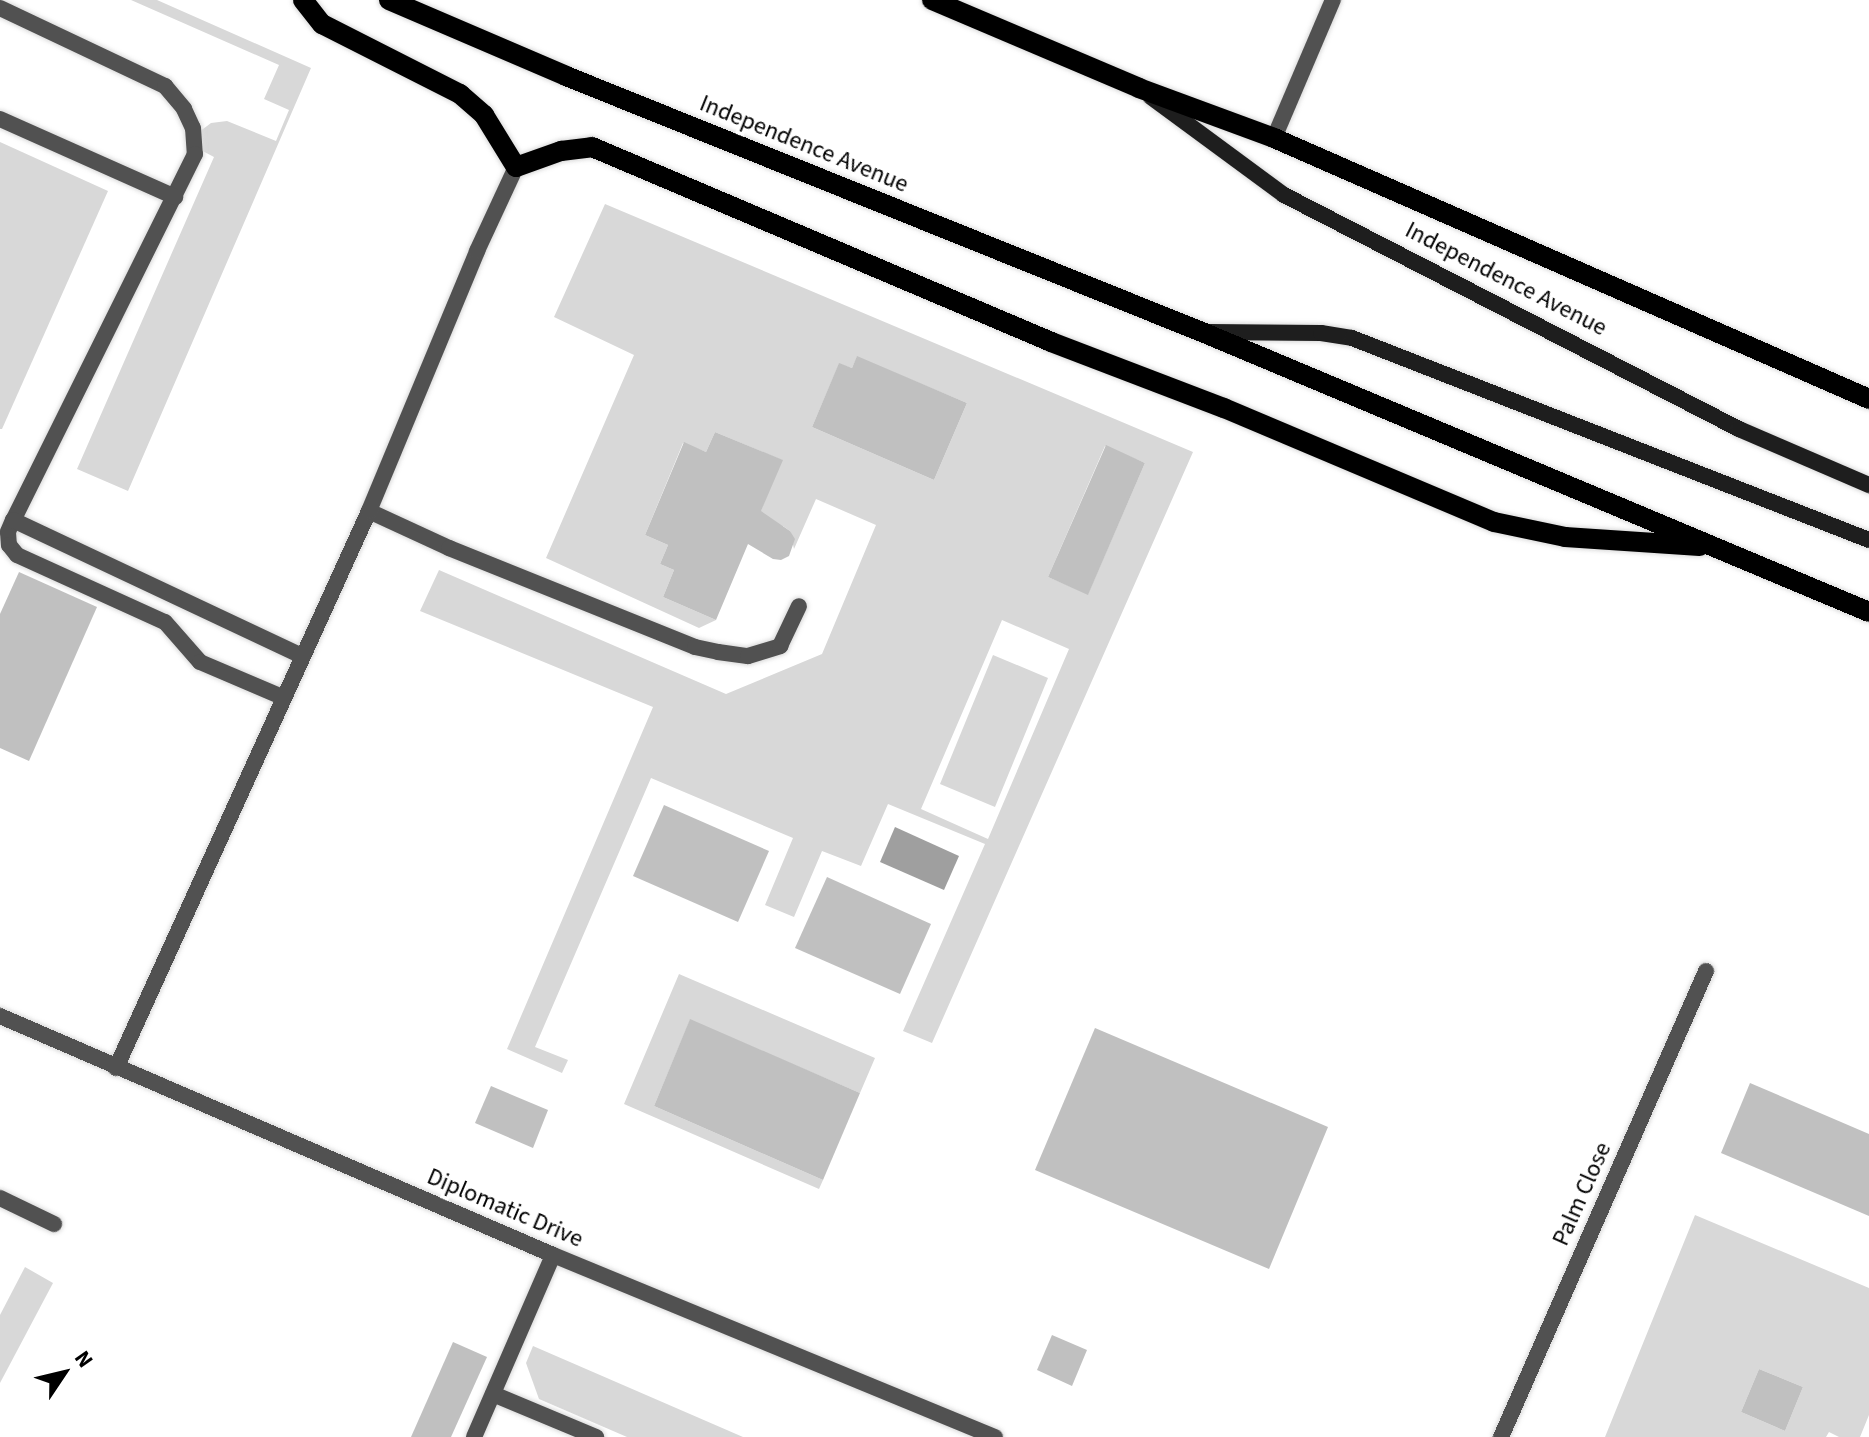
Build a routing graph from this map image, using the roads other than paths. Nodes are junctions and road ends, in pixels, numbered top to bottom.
1 (303, 0) edge
2 (389, 0) edge
3 (932, 0) edge
4 (1333, 0) edge
5 (0, 8) edge
6 (1139, 88) junction
7 (0, 119) edge
8 (1274, 138) junction
9 (516, 167) junction
10 (175, 197) junction
11 (1202, 332) junction
12 (1869, 399) edge
13 (1869, 485) edge
14 (369, 511) junction
15 (13, 520) junction
16 (1869, 540) edge
17 (1716, 547) junction
18 (799, 606) dead end
19 (1869, 612) edge
20 (300, 655) junction
21 (282, 697) junction
22 (1706, 971) dead end
23 (0, 1016) edge
24 (116, 1068) junction
25 (0, 1198) edge
26 (54, 1224) dead end
27 (553, 1255) junction
28 (493, 1394) junction
29 (474, 1437) edge
30 (596, 1437) edge
31 (995, 1437) edge
32 (1501, 1437) edge

1 - 9 main road
2 - 11 main road, Independence Avenue
3 - 6 main road, Independence Avenue
4 - 8 street
5 - 10 street
6 - 8 main road, Independence Avenue
6 - 13 main road, Independence Avenue
7 - 10 street
8 - 12 main road, Independence Avenue
9 - 14 street
9 - 17 main road
10 - 15 street
11 - 16 main road, Independence Avenue
11 - 17 main road, Independence Avenue
14 - 18 street
14 - 20 street
15 - 20 street
15 - 21 street
17 - 19 main road, Independence Avenue
20 - 21 street
21 - 24 street
22 - 32 street, Palm Close
23 - 24 street, Diplomatic Drive
24 - 27 street, Diplomatic Drive
25 - 26 street
27 - 28 street
27 - 31 street, Diplomatic Drive
28 - 29 street
28 - 30 street

